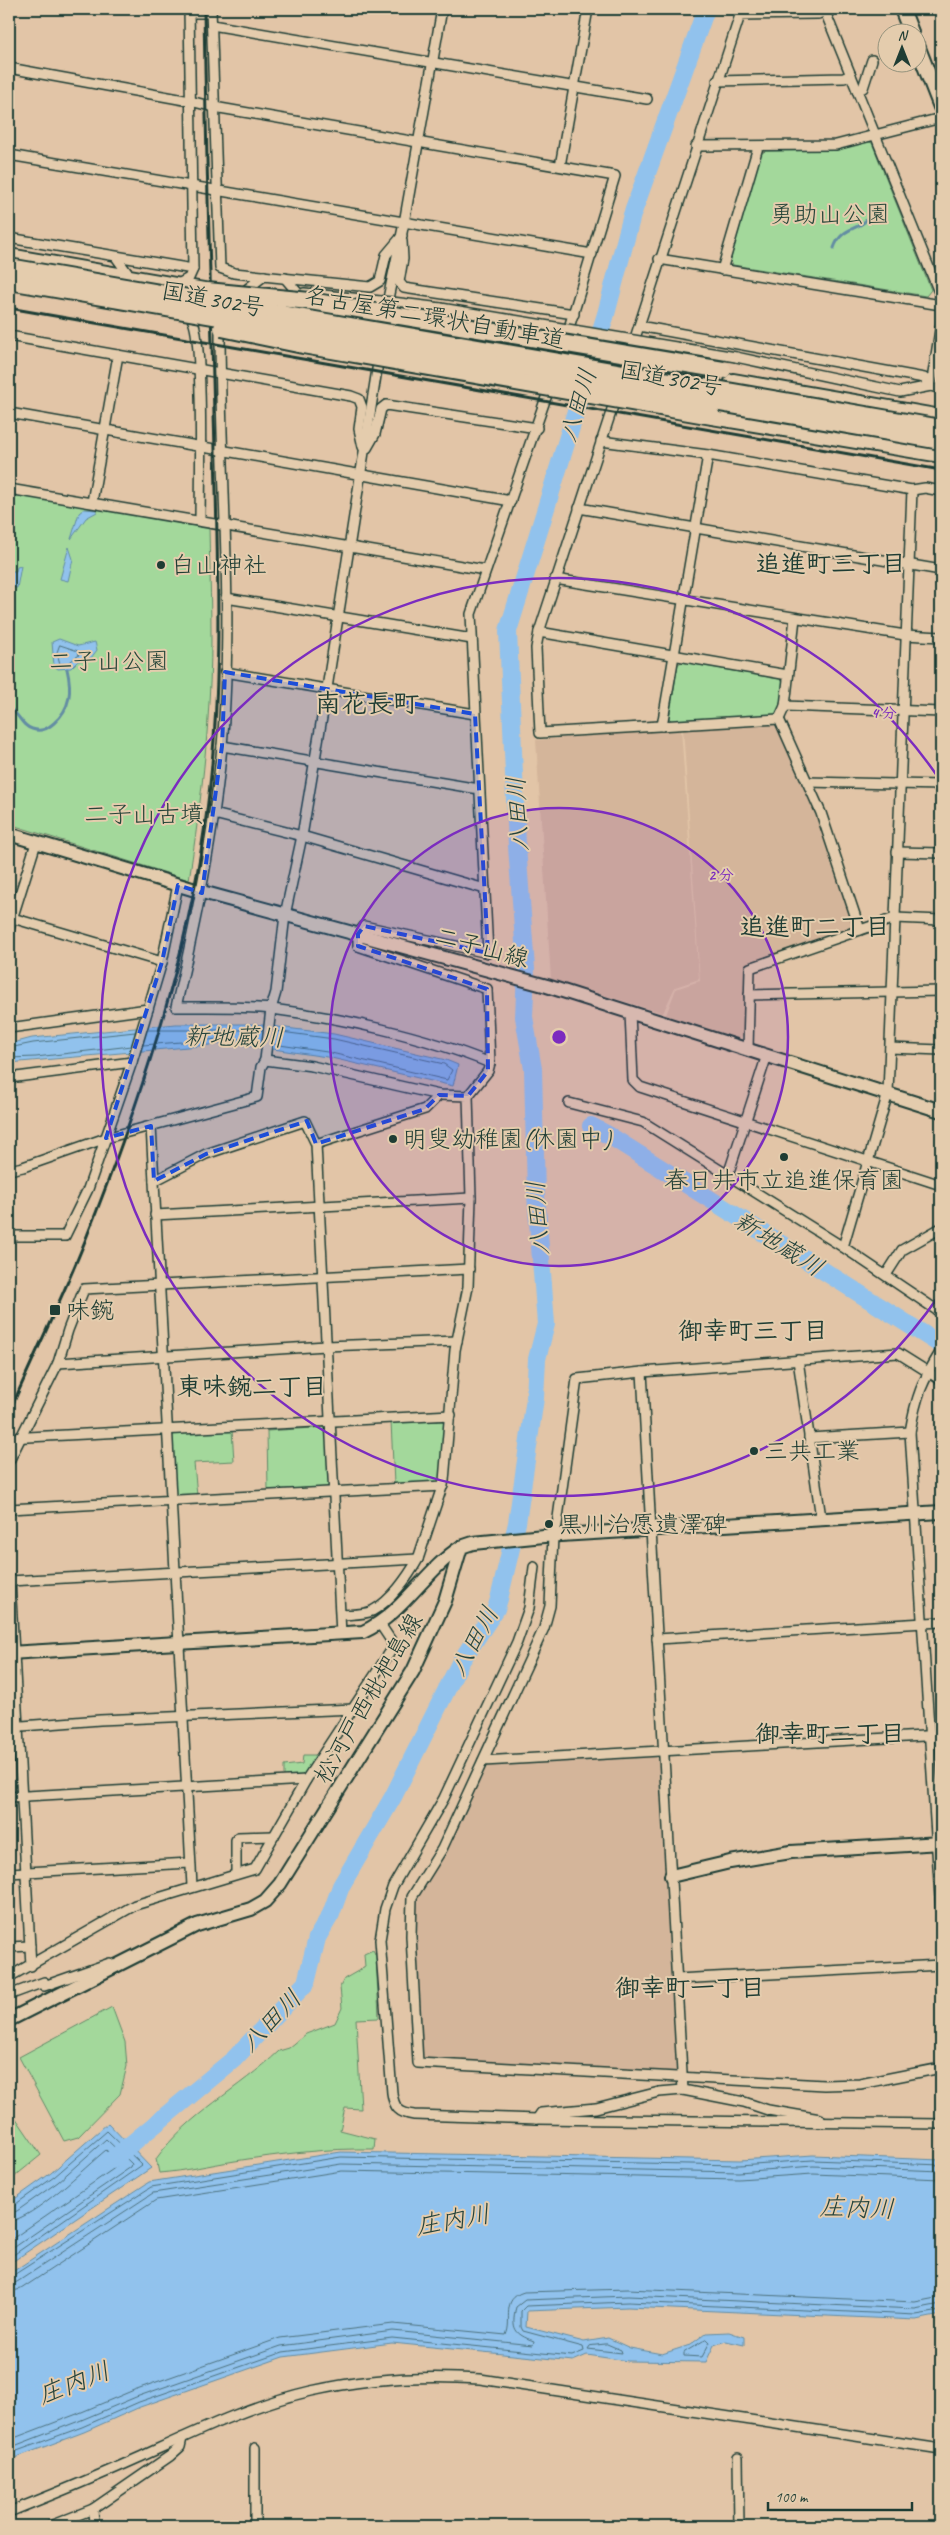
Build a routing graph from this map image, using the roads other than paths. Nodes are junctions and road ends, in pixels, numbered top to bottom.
1 (442, 9) edge
2 (588, 9) edge
3 (902, 9) edge
4 (825, 10) edge
5 (189, 11) edge
6 (211, 11) edge
7 (741, 12) edge
8 (908, 22) edge
9 (212, 25) junction
10 (872, 60) dead end
11 (432, 62) junction
12 (9, 68) edge
13 (927, 72) edge
14 (851, 75) junction
15 (718, 80) junction
16 (575, 87) junction
17 (858, 91) junction
18 (647, 100) dead end
19 (190, 101) junction
20 (214, 107) junction
21 (941, 107) edge
22 (941, 118) edge
23 (876, 135) junction
24 (419, 143) junction
25 (696, 146) junction
26 (758, 148) junction
27 (9, 155) edge
28 (560, 166) junction
29 (193, 186) junction
30 (216, 190) junction
31 (404, 223) junction
32 (402, 236) junction
33 (9, 238) edge
34 (34, 243) junction
35 (592, 254) junction
36 (116, 256) junction
37 (659, 259) junction
38 (9, 261) edge
39 (193, 269) junction
40 (722, 270) junction
41 (227, 272) junction
42 (264, 276) junction
43 (131, 278) junction
44 (285, 278) junction
45 (9, 281) edge
46 (175, 286) junction
47 (9, 288) edge
48 (96, 289) junction
49 (247, 289) junction
50 (297, 292) junction
51 (219, 294) junction
52 (329, 295) junction
53 (941, 297) edge
54 (941, 304) edge
55 (385, 310) dead end
56 (574, 314) junction
57 (349, 316) junction
58 (192, 319) junction
59 (224, 324) junction
60 (941, 324) edge
61 (638, 326) junction
62 (9, 336) edge
63 (118, 355) junction
64 (378, 363) dead end
65 (198, 368) junction
66 (220, 372) junction
67 (728, 376) junction
68 (931, 386) junction
69 (941, 389) edge
70 (713, 412) junction
71 (9, 413) edge
72 (941, 418) edge
73 (537, 428) junction
74 (941, 428) edge
75 (105, 429) junction
76 (602, 441) junction
77 (941, 441) edge
78 (199, 446) junction
79 (941, 448) edge
80 (222, 450) junction
81 (364, 452) junction
82 (941, 454) edge
83 (708, 455) junction
84 (361, 474) junction
85 (9, 489) edge
86 (912, 490) junction
87 (941, 491) edge
88 (511, 501) junction
89 (92, 502) junction
90 (579, 508) junction
91 (200, 521) junction
92 (224, 524) junction
93 (696, 528) junction
94 (349, 546) junction
95 (908, 564) junction
96 (485, 570) junction
97 (941, 570) edge
98 (554, 579) junction
99 (226, 598) junction
100 (685, 601) junction
101 (338, 616) junction
102 (795, 618) junction
103 (539, 632) junction
104 (905, 635) junction
105 (941, 637) edge
106 (472, 639) junction
107 (675, 656) junction
108 (225, 672) junction
109 (788, 675) junction
110 (327, 688) junction
111 (786, 706) junction
112 (903, 710) junction
113 (941, 712) edge
114 (475, 714) junction
115 (779, 719) junction
116 (662, 726) junction
117 (222, 746) junction
118 (315, 761) junction
119 (807, 782) junction
120 (900, 784) junction
121 (941, 785) edge
122 (479, 789) junction
123 (214, 814) junction
124 (9, 834) edge
125 (302, 836) junction
126 (36, 843) junction
127 (897, 852) junction
128 (941, 853) edge
129 (178, 885) junction
130 (485, 889) junction
131 (202, 892) junction
132 (285, 915) junction
133 (11, 917) edge
134 (895, 918) junction
135 (941, 920) edge
136 (9, 929) edge
137 (860, 930) junction
138 (358, 934) junction
139 (162, 962) junction
140 (941, 991) edge
141 (893, 992) junction
142 (750, 995) junction
143 (148, 1009) junction
144 (270, 1012) junction
145 (630, 1013) junction
146 (9, 1028) edge
147 (890, 1048) junction
148 (748, 1049) junction
149 (941, 1050) edge
150 (766, 1055) junction
151 (265, 1057) junction
152 (132, 1062) junction
153 (490, 1063) junction
154 (9, 1078) edge
155 (888, 1093) junction
156 (439, 1094) junction
157 (468, 1096) junction
158 (569, 1103) dead end
159 (941, 1110) edge
160 (744, 1121) junction
161 (151, 1126) junction
162 (106, 1138) junction
163 (316, 1144) junction
164 (867, 1160) junction
165 (9, 1170) edge
166 (728, 1175) junction
167 (154, 1181) junction
168 (941, 1185) edge
169 (471, 1198) junction
170 (319, 1206) junction
171 (155, 1215) junction
172 (941, 1228) edge
173 (9, 1236) edge
174 (843, 1246) junction
175 (469, 1269) junction
176 (886, 1275) junction
177 (322, 1276) junction
178 (158, 1285) junction
179 (941, 1313) edge
180 (457, 1341) junction
181 (326, 1346) junction
182 (941, 1350) edge
183 (163, 1356) junction
184 (798, 1360) junction
185 (58, 1363) junction
186 (642, 1372) junction
187 (928, 1372) junction
188 (941, 1380) edge
189 (450, 1415) junction
190 (330, 1422) junction
191 (166, 1429) junction
192 (910, 1432) junction
193 (22, 1437) junction
194 (9, 1438) edge
195 (809, 1438) junction
196 (9, 1461) edge
197 (442, 1486) junction
198 (334, 1492) junction
199 (170, 1500) junction
200 (9, 1509) edge
201 (941, 1512) edge
202 (916, 1514) junction
203 (820, 1518) junction
204 (650, 1529) junction
205 (549, 1536) junction
206 (467, 1545) junction
207 (418, 1559) junction
208 (338, 1562) junction
209 (534, 1567) dead end
210 (174, 1570) junction
211 (9, 1580) edge
212 (341, 1615) junction
213 (941, 1622) edge
214 (923, 1623) junction
215 (380, 1624) junction
216 (341, 1634) junction
217 (657, 1638) junction
218 (178, 1643) junction
219 (11, 1653) edge
220 (354, 1709) junction
221 (182, 1717) junction
222 (14, 1727) edge
223 (941, 1734) edge
224 (930, 1735) junction
225 (663, 1751) junction
226 (483, 1761) junction
227 (306, 1780) junction
228 (186, 1786) junction
229 (22, 1796) junction
230 (9, 1797) edge
231 (274, 1836) junction
232 (939, 1843) edge
233 (190, 1862) junction
234 (26, 1872) junction
235 (9, 1873) edge
236 (236, 1874) junction
237 (671, 1876) junction
238 (192, 1886) junction
239 (941, 1913) edge
240 (30, 1946) junction
241 (9, 1947) edge
242 (120, 1964) junction
243 (941, 1965) edge
244 (31, 1966) junction
245 (9, 1977) edge
246 (677, 1979) junction
247 (9, 1995) edge
248 (9, 2020) edge
249 (941, 2068) edge
250 (683, 2078) junction
251 (683, 2090) junction
252 (537, 2119) junction
253 (826, 2123) junction
254 (941, 2124) edge
255 (182, 2438) junction
256 (254, 2448) dead end
257 (941, 2449) edge
258 (738, 2458) dead end
259 (93, 2509) junction
260 (9, 2512) edge
261 (50, 2526) edge
262 (94, 2526) edge
263 (255, 2526) edge
264 (738, 2526) edge

1 - 11 street
2 - 16 street
3 - 8 main road
4 - 7 street
4 - 14 street
5 - 6 street
5 - 19 street
6 - 9 street
7 - 15 street
9 - 11 street
9 - 20 street
10 - 17 street
11 - 16 street
11 - 24 street
12 - 19 street
13 - 21 main road
14 - 15 street
14 - 17 street
15 - 25 street
16 - 18 street
16 - 28 street
17 - 23 street
19 - 20 street
19 - 29 street
20 - 24 street
20 - 30 street
22 - 23 street
23 - 26 street
23 - 53 street
24 - 28 street
24 - 31 street
25 - 26 street
25 - 37 street
26 - 40 street
27 - 29 street
28 - 35 street
29 - 30 street
29 - 39 street
30 - 31 street
30 - 41 street
31 - 32 street
31 - 35 street
32 - 44 street
32 - 55 street
32 - 56 street
33 - 34 street
34 - 36 street
34 - 38 street
35 - 56 street
36 - 39 street
36 - 43 street
37 - 40 street
37 - 61 street
38 - 43 highway, 国道302号
38 - 48 highway, 名古屋第二環状自動車道, bridge
39 - 46 street
40 - 54 street
41 - 42 street
41 - 51 street
42 - 44 street
42 - 49 street
43 - 46 highway, 国道302号
44 - 50 street
45 - 48 highway, 名古屋第二環状自動車道, bridge
46 - 51 highway, 国道302号
47 - 58 highway, 国道302号
48 - 67 highway, bridge
48 - 70 highway, bridge
48 - 74 highway, 名古屋第二環状自動車道, bridge
48 - 77 highway, 名古屋第二環状自動車道, bridge
49 - 50 street
49 - 51 street
50 - 52 street
51 - 57 highway, 国道302号
52 - 57 street
52 - 68 street, bridge
56 - 73 street
57 - 67 highway, 国道302号
58 - 59 highway, 国道302号
58 - 65 street
59 - 66 street
59 - 70 highway, 国道302号
60 - 68 street
61 - 68 street
61 - 76 street
62 - 63 street
63 - 65 street
63 - 75 street
64 - 81 street
65 - 66 street
65 - 78 street
66 - 80 street
66 - 81 street
67 - 72 highway
68 - 69 street
70 - 79 highway, 国道302号
70 - 82 highway
71 - 75 street
73 - 81 street
73 - 88 street
75 - 78 street
75 - 89 street
76 - 83 street
76 - 90 street
78 - 80 street
78 - 91 street
80 - 84 street
80 - 92 street
81 - 84 street
83 - 86 street
83 - 93 street
84 - 88 street
84 - 94 street
85 - 89 street
86 - 87 street
86 - 95 street
88 - 96 street
89 - 91 street
90 - 93 street
90 - 98 street
91 - 92 street
92 - 94 street
92 - 99 street
93 - 95 street
93 - 100 street
94 - 96 street
94 - 101 street
95 - 97 street
95 - 104 street
96 - 106 street
98 - 100 street
98 - 103 street
99 - 101 street
99 - 108 street
100 - 102 street
100 - 107 street
101 - 106 street
101 - 110 street
102 - 104 street
102 - 109 street
103 - 107 street
103 - 116 street
104 - 105 street
104 - 112 street
106 - 114 street
107 - 109 street
107 - 116 street
108 - 110 street
108 - 117 street
109 - 111 street
110 - 114 street
110 - 118 street
111 - 112 street
111 - 115 street
112 - 113 street
112 - 120 street
114 - 122 street
115 - 116 street
115 - 119 street
117 - 118 street
117 - 123 street
118 - 122 street
118 - 125 street
119 - 120 street
119 - 137 street
120 - 121 street
120 - 127 street
122 - 130 street
123 - 125 street
123 - 131 street
124 - 126 street, 二子山線
125 - 130 street
125 - 132 street
126 - 129 street, 二子山線
126 - 133 street
127 - 128 street
127 - 134 street
129 - 131 street, 二子山線
129 - 139 street
130 - 138 street
131 - 132 street, 二子山線
131 - 144 street
132 - 138 street, 二子山線
132 - 144 street
133 - 136 street
133 - 139 street
134 - 135 street
134 - 137 street
134 - 141 street
137 - 142 street
138 - 145 street, 二子山線
138 - 153 street
139 - 143 street
140 - 141 street
141 - 142 street
141 - 147 street
142 - 148 street
143 - 146 street
143 - 152 street
144 - 151 street
144 - 153 street
145 - 148 street, 二子山線
145 - 160 street
147 - 149 street
147 - 155 street
148 - 150 street, 二子山線
150 - 155 street, 二子山線
150 - 160 street
151 - 156 street
151 - 161 street
152 - 154 street
152 - 162 street
153 - 157 street
155 - 159 street, 二子山線
155 - 164 street
156 - 157 street
156 - 163 street
157 - 169 street
158 - 166 street
160 - 164 street
160 - 166 street
161 - 162 street
161 - 167 street
162 - 165 street
162 - 173 street
163 - 167 street
163 - 170 street
164 - 168 street
164 - 174 street
166 - 174 street
167 - 171 street
169 - 170 street
169 - 175 street
170 - 171 street
170 - 177 street
171 - 178 street
172 - 176 street
174 - 176 street
175 - 177 street
175 - 180 street
176 - 179 street
177 - 178 street
177 - 181 street
178 - 183 street
178 - 185 street
180 - 181 street
180 - 189 street
181 - 183 street
181 - 190 street
182 - 187 street
183 - 185 street
183 - 191 street
184 - 186 street
184 - 187 street
184 - 195 street
185 - 193 street
186 - 204 street
186 - 205 street
187 - 188 street
187 - 192 street
189 - 190 street
189 - 197 street
190 - 191 street
190 - 198 street
191 - 193 street
191 - 199 street
192 - 195 street
192 - 202 street
193 - 194 street
193 - 196 street
195 - 203 street
197 - 198 street
197 - 207 street
198 - 199 street
198 - 208 street
199 - 200 street
199 - 210 street
201 - 202 street
202 - 203 street
202 - 214 street
203 - 204 street
204 - 205 street
204 - 217 street
205 - 206 street
205 - 226 street
206 - 215 street
206 - 242 street, 松河戸西枇杷島線
207 - 208 street
207 - 212 street
208 - 210 street
208 - 212 street
209 - 252 street
210 - 211 street
210 - 218 street
211 - 219 street
212 - 216 street
213 - 214 street
214 - 217 street
214 - 224 street
215 - 216 street
215 - 220 street
216 - 218 street
217 - 225 street
218 - 219 street
218 - 221 street
219 - 222 street
220 - 221 street
220 - 227 street
221 - 222 street
221 - 228 street
222 - 229 street
223 - 224 street
224 - 225 street
224 - 232 street
225 - 226 street
225 - 237 street
226 - 250 street
227 - 228 street
227 - 231 street
228 - 229 street
228 - 233 street
229 - 230 street
229 - 234 street
231 - 236 street
231 - 236 street
232 - 237 street
232 - 239 street
233 - 234 street
233 - 238 street
234 - 235 street
234 - 240 street
236 - 238 street
237 - 246 street
238 - 244 street
240 - 241 street
240 - 244 street
242 - 247 street
242 - 248 street, 松河戸西枇杷島線
243 - 246 street
244 - 245 street
246 - 250 street
249 - 250 street
250 - 251 street
251 - 252 street
251 - 253 street
252 - 253 street
253 - 254 street
255 - 257 street
255 - 259 street
255 - 260 street
256 - 263 street
258 - 264 street
259 - 261 street
259 - 262 street

